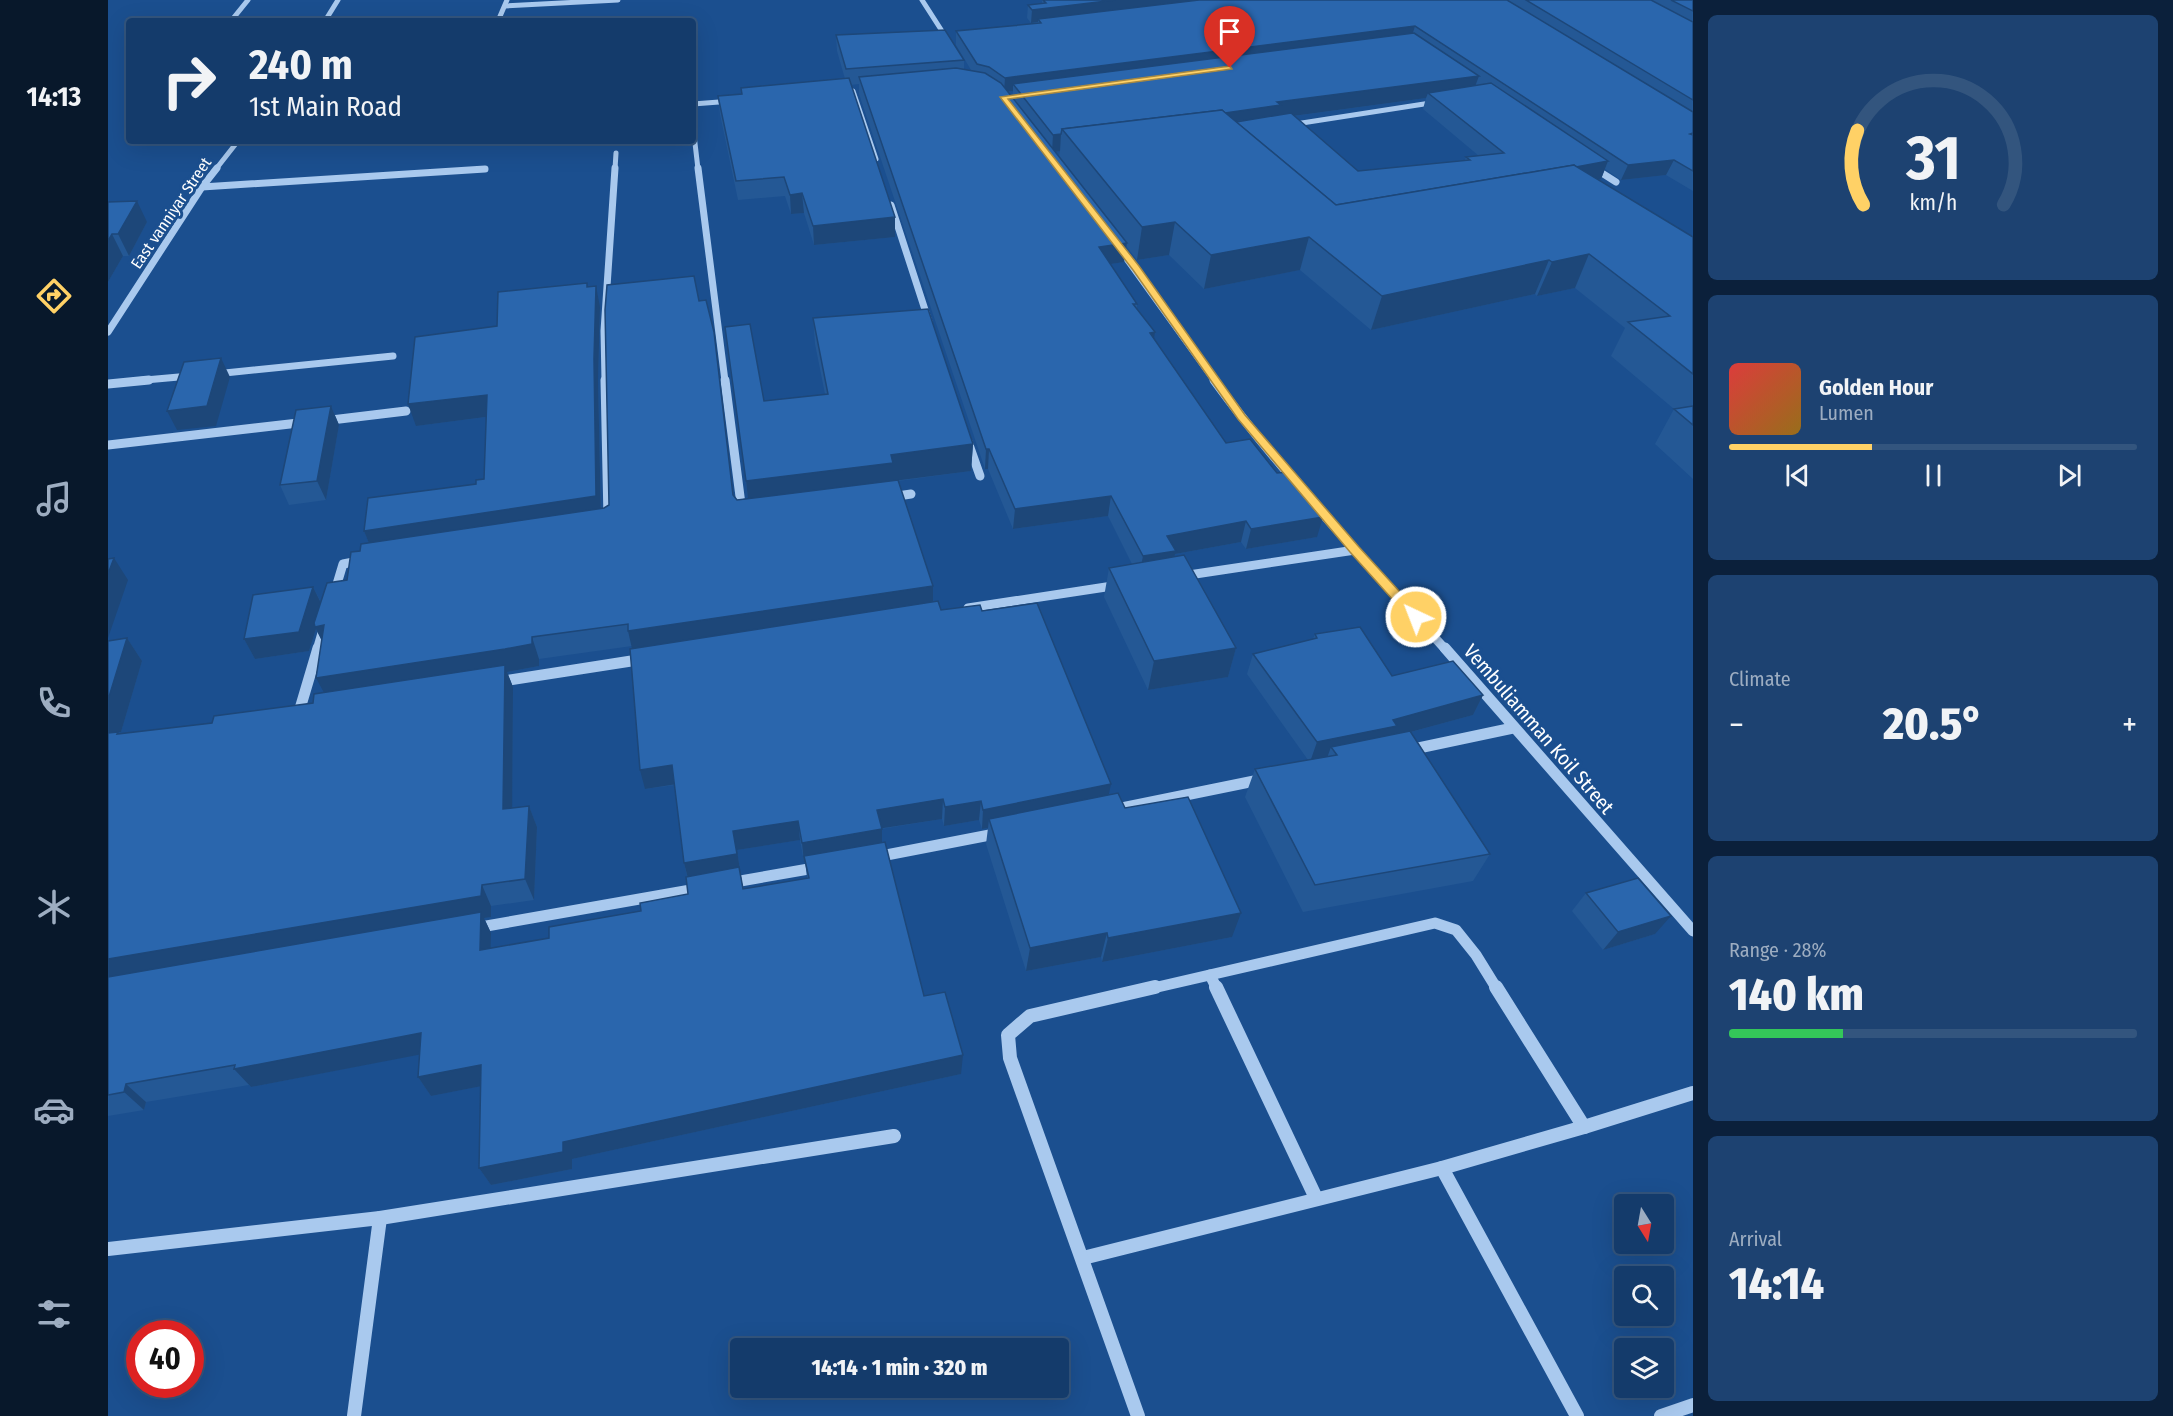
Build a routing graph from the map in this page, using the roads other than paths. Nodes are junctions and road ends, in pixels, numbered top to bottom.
1 (248, 0) edge
2 (339, 0) edge
3 (618, 0) edge
4 (922, 0) edge
5 (506, 3) edge
6 (233, 18) edge
7 (327, 18) edge
8 (499, 18) edge
9 (959, 36) edge
10 (947, 38) junction
11 (952, 46) edge
12 (865, 90) edge
13 (853, 91) junction
14 (842, 92) edge
15 (739, 100) edge
16 (1450, 100) edge
17 (696, 104) edge
18 (1276, 127) edge
19 (236, 144) edge
20 (695, 144) edge
21 (616, 153) dead end
22 (1588, 164) edge
23 (485, 170) dead end
24 (879, 170) edge
25 (1604, 184) edge
26 (202, 187) junction
27 (887, 193) edge
28 (1114, 240) edge
29 (931, 329) edge
30 (108, 332) edge
31 (393, 356) dead end
32 (108, 384) edge
33 (406, 411) edge
34 (965, 431) edge
35 (108, 444) edge
36 (980, 476) dead end
37 (911, 494) dead end
38 (878, 499) edge
39 (754, 515) edge
40 (597, 526) edge
41 (1355, 550) junction
42 (377, 558) edge
43 (1165, 578) edge
44 (1129, 584) edge
45 (329, 609) edge
46 (951, 611) edge
47 (326, 621) edge
48 (655, 657) edge
49 (489, 683) edge
50 (311, 710) edge
51 (299, 712) junction
52 (288, 714) edge
53 (1513, 728) junction
54 (1397, 752) edge
55 (1281, 776) edge
56 (1095, 813) edge
57 (1014, 830) edge
58 (862, 859) edge
59 (827, 866) edge
60 (462, 930) edge
61 (1693, 931) edge
62 (1210, 975) junction
63 (1693, 1093) edge
64 (1584, 1127) junction
65 (894, 1136) dead end
66 (1442, 1168) junction
67 (1316, 1198) junction
68 (380, 1218) junction
69 (108, 1250) edge
70 (1083, 1258) junction
71 (1693, 1405) edge
72 (354, 1416) edge
73 (1138, 1416) edge
74 (1577, 1416) edge
75 (1661, 1416) edge

1 - 6 street
2 - 7 street
3 - 5 street
4 - 10 street
5 - 8 street
9 - 10 street
10 - 11 street
12 - 13 street
13 - 14 street
13 - 24 street
15 - 17 street
16 - 18 street
19 - 26 street, East vanniyar Street
20 - 39 street
21 - 40 street
22 - 25 street
23 - 26 street
26 - 30 street, East vanniyar Street
27 - 29 street
28 - 41 street, Vembuliamman Koil Street
31 - 32 street
33 - 35 street
34 - 36 street
37 - 38 street
41 - 43 street
41 - 53 street, Vembuliamman Koil Street
42 - 45 street
44 - 46 street
47 - 51 street
48 - 49 street
50 - 51 street
51 - 52 street
53 - 54 street
53 - 61 street, Vembuliamman Koil Street
55 - 56 street
57 - 58 street
59 - 60 street
62 - 64 street
62 - 67 street
62 - 70 street
63 - 64 street
64 - 66 street
65 - 68 street
66 - 67 street
66 - 74 street
67 - 70 street
68 - 69 street
68 - 72 street
70 - 73 street
71 - 75 street

